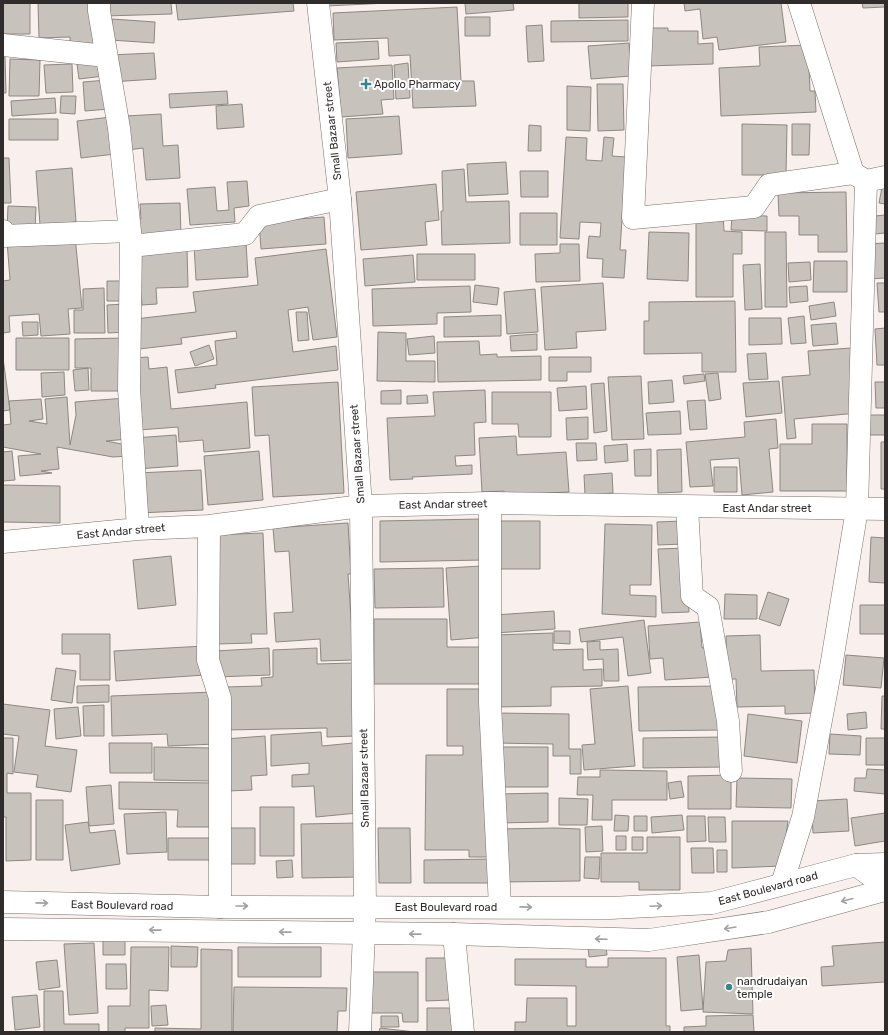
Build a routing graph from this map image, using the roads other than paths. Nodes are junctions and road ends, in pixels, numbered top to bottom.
1 (99, 3) edge
2 (318, 3) edge
3 (643, 3) edge
4 (799, 3) edge
5 (3, 45) edge
6 (106, 56) junction
7 (868, 177) edge
8 (340, 199) junction
9 (3, 231) edge
10 (131, 239) junction
11 (490, 503) junction
12 (361, 506) junction
13 (687, 507) junction
14 (858, 508) junction
15 (885, 509) edge
16 (209, 526) junction
17 (138, 529) junction
18 (3, 542) edge
19 (731, 771) dead end
20 (885, 864) edge
21 (856, 866) junction
22 (782, 884) junction
23 (885, 886) edge
24 (885, 890) edge
25 (3, 902) edge
26 (220, 906) junction
27 (365, 906) junction
28 (500, 907) junction
29 (3, 929) edge
30 (364, 934) junction
31 (454, 934) junction
32 (360, 1032) edge
33 (463, 1032) edge

1 - 6 street
2 - 8 street, Small Bazaar street
3 - 7 street
4 - 7 street
5 - 6 street
6 - 10 street
7 - 14 street
8 - 10 street
8 - 12 street, Small Bazaar street
9 - 10 street
10 - 17 street
11 - 12 street, East Andar street
11 - 13 street, East Andar street
11 - 28 street
12 - 16 street, East Andar street
12 - 27 street, Small Bazaar street
13 - 14 street, East Andar street
13 - 19 street
14 - 15 street, East Andar street
14 - 22 street
16 - 17 street, East Andar street
16 - 26 street
17 - 18 street, East Andar street
20 - 21 street, East Boulevard road
21 - 22 street, East Boulevard road
21 - 23 street
28 -> 22 street, East Boulevard road
24 -> 31 street
25 -> 26 street, East Boulevard road
26 -> 27 street, East Boulevard road
27 - 28 street, East Boulevard road
27 - 30 street, Small Bazaar street
30 -> 29 street
31 -> 30 street
30 - 32 street, Small Bazaar street
31 - 33 street

